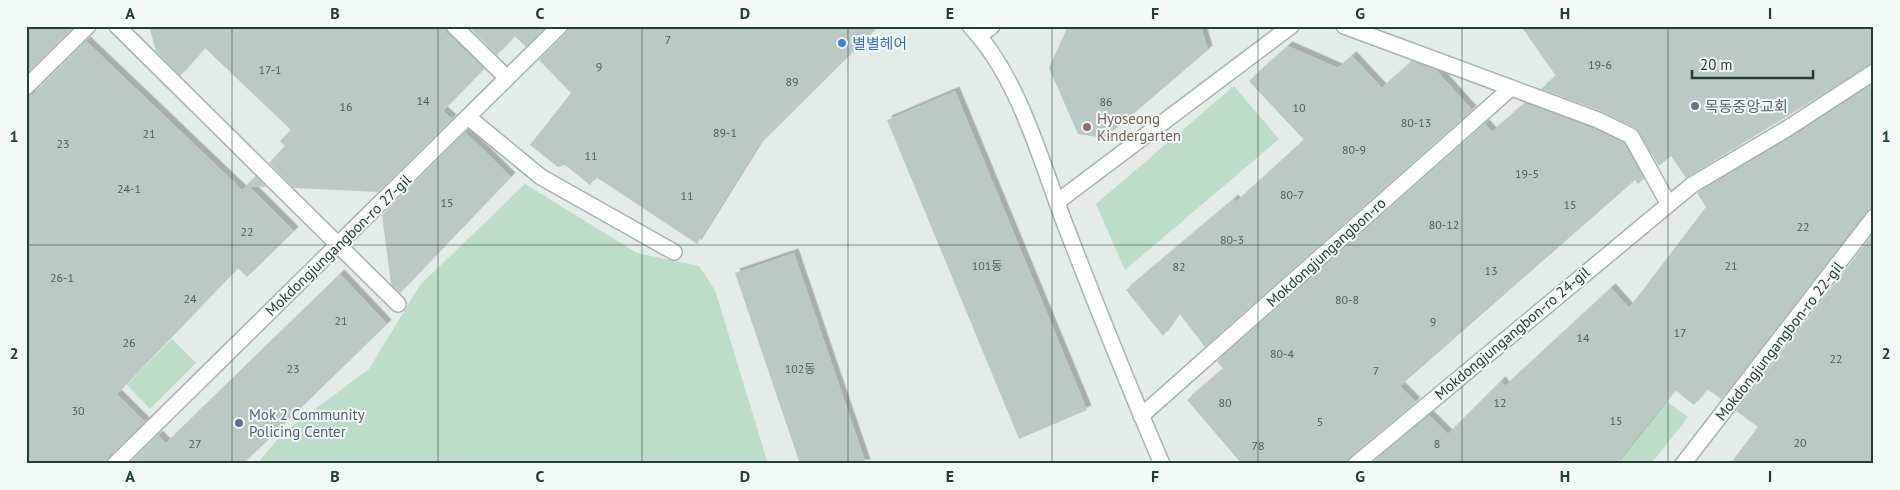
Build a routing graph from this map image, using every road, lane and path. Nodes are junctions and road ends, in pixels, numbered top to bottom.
1 (88, 26) edge
2 (117, 26) edge
3 (454, 26) edge
4 (560, 26) edge
5 (992, 26) edge
6 (1291, 26) edge
7 (1344, 26) edge
8 (975, 31) edge
9 (1874, 72) edge
10 (507, 78) junction
11 (26, 87) edge
12 (1511, 88) junction
13 (468, 117) junction
14 (1057, 202) junction
15 (1668, 203) junction
16 (1874, 217) edge
17 (338, 245) junction
18 (674, 252) dead end
19 (398, 304) dead end
20 (1141, 416) junction
21 (115, 464) edge
22 (1162, 464) edge
23 (1356, 464) edge
24 (1683, 464) edge

1 - 11 street
2 - 17 street
3 - 10 street
4 - 10 street, Mokdongjungangbon-ro 27-gil
5 - 8 street
6 - 14 street
7 - 12 street
8 - 14 street
9 - 15 street, Mokdongjungangbon-ro 24-gil
10 - 13 street, Mokdongjungangbon-ro 27-gil
12 - 15 street
12 - 20 street, Mokdongjungangbon-ro
13 - 17 street, Mokdongjungangbon-ro 27-gil
13 - 18 street
14 - 20 street
15 - 23 street, Mokdongjungangbon-ro 24-gil
16 - 24 street, Mokdongjungangbon-ro 22-gil
17 - 19 street
17 - 21 street, Mokdongjungangbon-ro 27-gil
20 - 22 street

